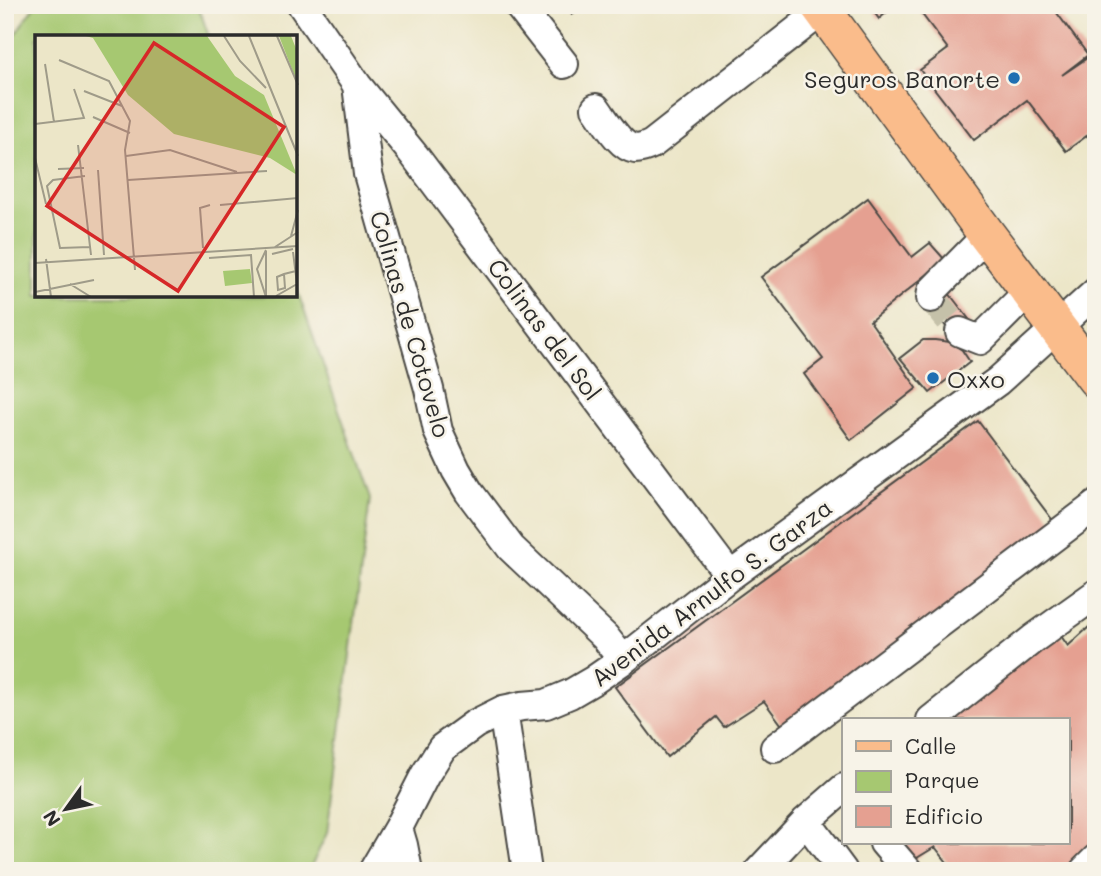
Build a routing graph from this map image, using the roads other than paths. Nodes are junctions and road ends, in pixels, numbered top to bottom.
1 (302, 5) edge
2 (518, 5) edge
3 (828, 7) edge
4 (564, 64) dead end
5 (357, 85) junction
6 (596, 108) dead end
7 (414, 155) junction
8 (368, 174) junction
9 (987, 235) junction
10 (1029, 290) junction
11 (931, 298) dead end
12 (1075, 311) edge
13 (960, 332) dead end
14 (1096, 345) edge
15 (1096, 379) edge
16 (1096, 505) edge
17 (730, 576) junction
18 (1096, 594) edge
19 (623, 660) junction
20 (503, 710) junction
21 (934, 718) edge
22 (775, 748) dead end
23 (842, 792) edge
24 (806, 821) junction
25 (398, 828) junction
26 (885, 844) edge
27 (1096, 859) edge
28 (373, 871) edge
29 (408, 871) edge
30 (527, 871) edge
31 (759, 871) edge
32 (843, 871) edge
33 (908, 871) edge
34 (1084, 871) edge

1 - 5 street, Colinas del Sol
2 - 4 street
3 - 6 street
3 - 9 main road
3 - 12 main road
5 - 7 street, Colinas del Sol
5 - 8 street, Colinas de Cotovelo
7 - 8 street
7 - 17 street, Colinas del Sol
8 - 19 street, Colinas de Cotovelo
9 - 10 main road
9 - 11 street
10 - 12 main road
10 - 13 street
12 - 14 main road
12 - 15 main road
12 - 17 street, Avenida Arnulfo S. Garza
16 - 22 street
17 - 19 street, Avenida Arnulfo S. Garza
18 - 21 street
19 - 20 street, Avenida Arnulfo S. Garza
20 - 25 street, Avenida Arnulfo S. Garza
20 - 30 street
23 - 24 street
24 - 31 street
24 - 32 street
25 - 28 street, Avenida Arnulfo S. Garza
25 - 29 street
26 - 33 street
27 - 34 street

